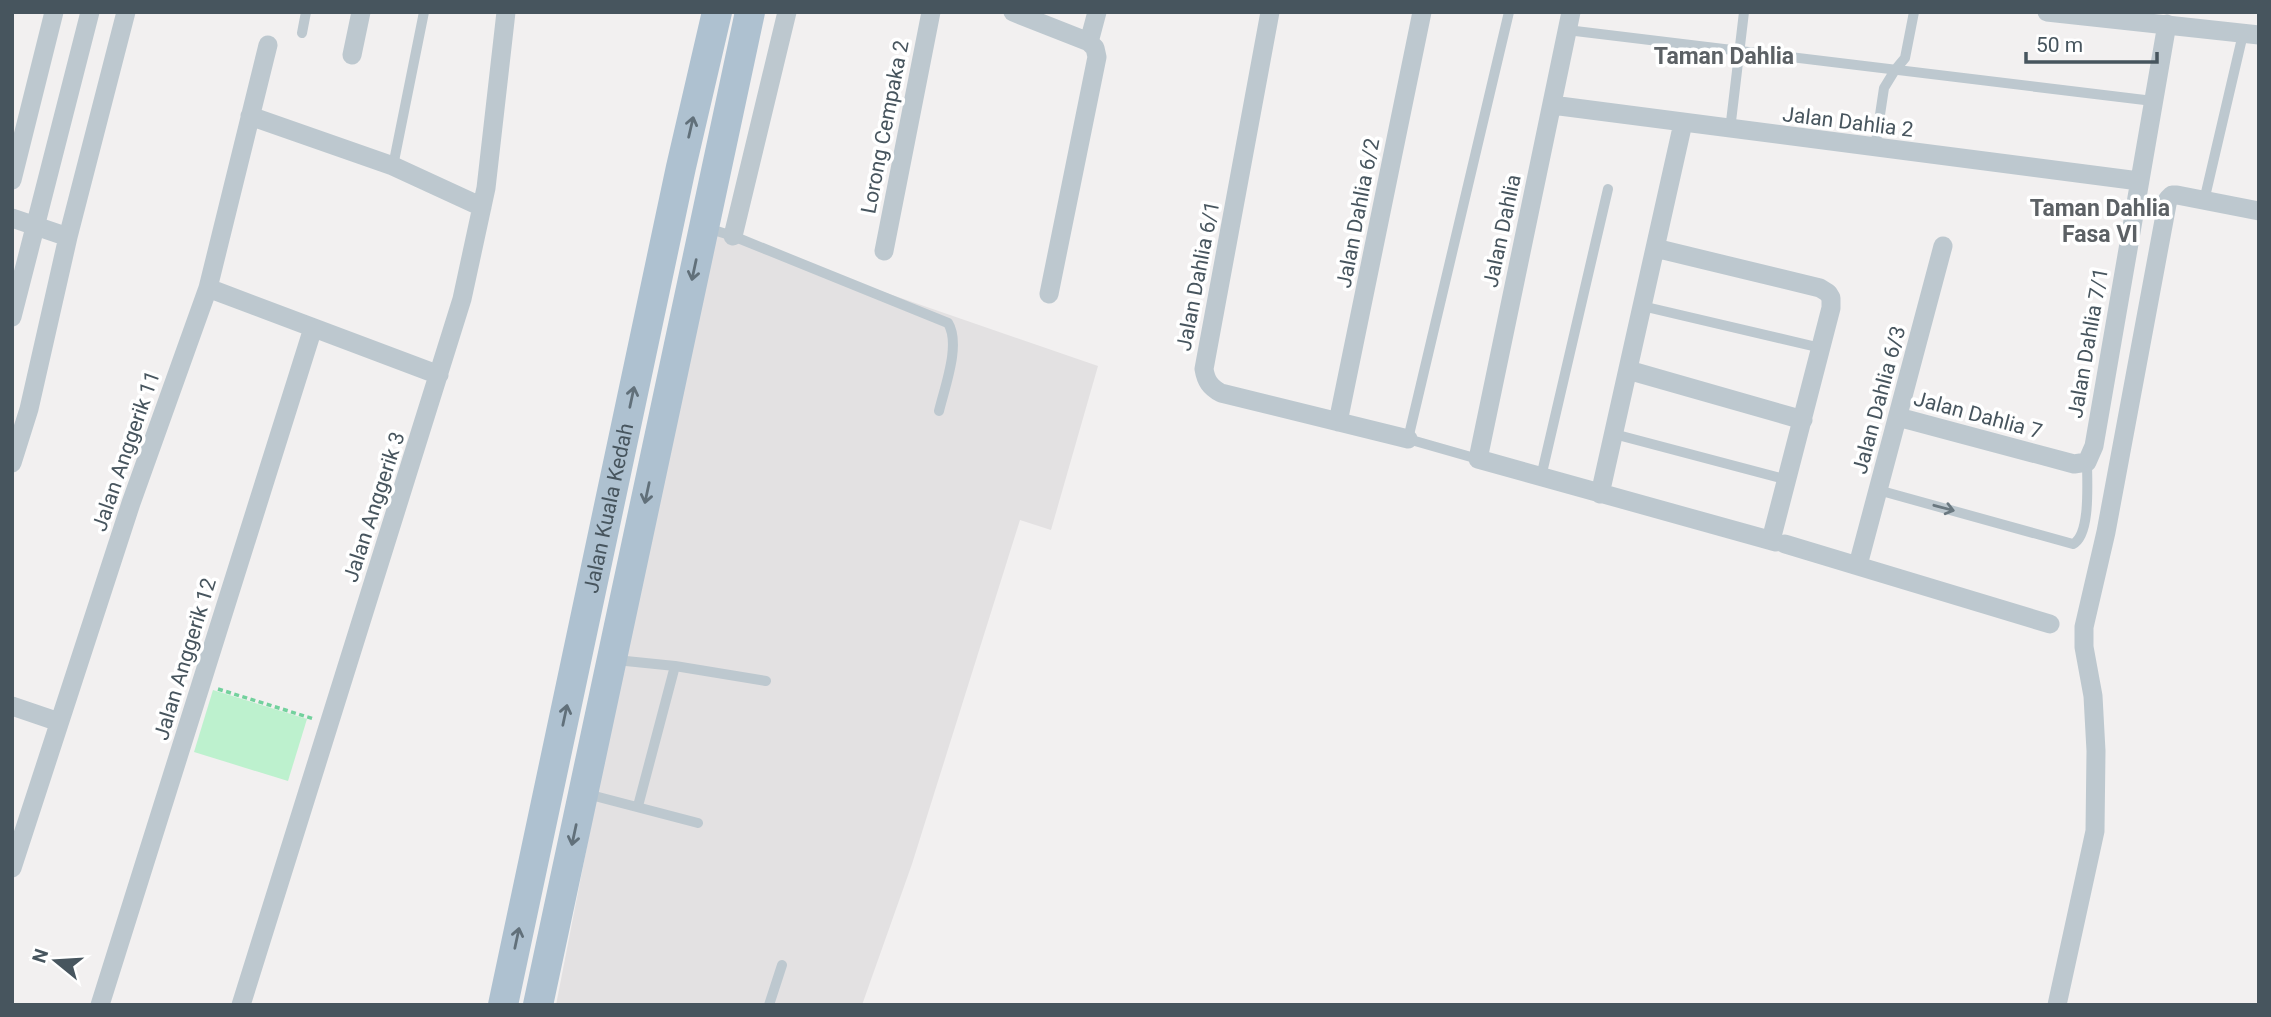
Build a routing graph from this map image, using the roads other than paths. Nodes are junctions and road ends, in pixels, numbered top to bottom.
1 (54, 12) edge
2 (90, 12) edge
3 (126, 12) edge
4 (306, 12) edge
5 (361, 12) edge
6 (424, 12) edge
7 (506, 12) edge
8 (718, 12) edge
9 (750, 12) edge
10 (787, 12) edge
11 (931, 12) edge
12 (1013, 12) edge
13 (1097, 12) edge
14 (1270, 12) edge
15 (1422, 12) edge
16 (1509, 12) edge
17 (1744, 12) edge
18 (1914, 12) edge
19 (2047, 12) edge
20 (1569, 21) edge
21 (2167, 24) junction
22 (302, 33) dead end
23 (2251, 34) edge
24 (1089, 42) junction
25 (268, 46) dead end
26 (1738, 51) junction
27 (352, 55) dead end
28 (1895, 70) junction
29 (2153, 101) junction
30 (1552, 105) junction
31 (250, 116) junction
32 (1683, 123) junction
33 (1730, 130) junction
34 (1875, 148) junction
35 (393, 166) junction
36 (681, 167) junction
37 (715, 174) junction
38 (12, 180) edge
39 (2139, 181) junction
40 (1608, 189) dead end
41 (2204, 201) junction
42 (482, 207) junction
43 (2259, 211) edge
44 (12, 218) edge
45 (35, 226) junction
46 (703, 227) junction
47 (733, 236) junction
48 (68, 237) junction
49 (1943, 246) dead end
50 (1655, 248) junction
51 (884, 251) dead end
52 (208, 288) junction
53 (1049, 295) dead end
54 (1642, 306) junction
55 (12, 317) edge
56 (313, 328) junction
57 (1822, 348) junction
58 (1628, 370) junction
59 (439, 375) junction
60 (939, 411) dead end
61 (1898, 417) junction
62 (1803, 420) junction
63 (1338, 422) junction
64 (1614, 433) junction
65 (17, 434) edge
66 (1408, 439) junction
67 (1478, 459) junction
68 (2087, 462) junction
69 (12, 463) edge
70 (1541, 477) junction
71 (1788, 480) junction
72 (1878, 490) junction
73 (1601, 494) junction
74 (1778, 542) junction
75 (1858, 565) junction
76 (2050, 624) dead end
77 (612, 659) junction
78 (675, 666) junction
79 (766, 681) dead end
80 (12, 706) edge
81 (59, 722) junction
82 (583, 793) junction
83 (638, 806) junction
84 (698, 822) dead end
85 (12, 868) edge
86 (782, 965) dead end
87 (100, 1005) edge
88 (241, 1005) edge
89 (503, 1005) edge
90 (538, 1005) edge
91 (769, 1005) edge
92 (2057, 1005) edge

1 - 38 street
2 - 45 street
3 - 48 street
4 - 22 lane
5 - 27 street
6 - 35 lane
7 - 42 street, Jalan Anggerik 3
36 -> 8 main road, Jalan Kuala Kedah
9 - 37 main road, Jalan Kuala Kedah
10 - 47 street
11 - 51 street, Lorong Cempaka 2
12 - 24 street
13 - 24 street
14 - 63 street, Jalan Dahlia 6/1
15 - 63 street, Jalan Dahlia 6/2
16 - 66 lane
17 - 26 lane
18 - 28 lane
19 - 21 street
20 - 26 lane
20 - 30 street, Jalan Dahlia
21 - 23 street
21 - 29 street, Jalan Dahlia 7/1
23 - 41 lane
24 - 53 street
25 - 31 street, Jalan Anggerik 11
26 - 28 lane
26 - 33 lane
28 - 29 lane
28 - 34 lane
29 - 39 street, Jalan Dahlia 7/1
30 - 32 street, Jalan Dahlia 2
30 - 67 street, Jalan Dahlia
31 - 35 street
31 - 52 street, Jalan Anggerik 11
32 - 33 street, Jalan Dahlia 2
32 - 50 street
33 - 34 street, Jalan Dahlia 2
34 - 39 street, Jalan Dahlia 2
35 - 42 street
36 - 37 main road
89 -> 36 main road, Jalan Kuala Kedah
37 - 46 main road, Jalan Kuala Kedah
39 - 68 street, Jalan Dahlia 7/1
40 - 70 lane
41 - 43 street
41 - 92 street
42 - 59 street, Jalan Anggerik 3
44 - 45 street
45 - 48 street
45 - 55 street
46 - 47 lane
46 -> 77 main road, Jalan Kuala Kedah
47 - 60 lane
48 - 65 street
49 - 61 street, Jalan Dahlia 6/3
50 - 54 street
50 - 57 street
52 - 56 street
52 - 81 street, Jalan Anggerik 11
54 - 57 lane
54 - 58 street
56 - 59 street
56 - 87 street, Jalan Anggerik 12
57 - 62 street
58 - 62 street
58 - 64 street
59 - 88 street, Jalan Anggerik 3
61 - 68 street, Jalan Dahlia 7
61 - 72 street, Jalan Dahlia 6/3
62 - 71 street
63 - 66 street, Jalan Dahlia 6/1
64 - 71 lane
64 - 73 street
65 - 69 street
66 - 67 lane
67 - 70 street
72 -> 68 lane
70 - 73 street
71 - 74 street
72 - 75 street, Jalan Dahlia 6/3
73 - 74 street
74 - 75 street
75 - 76 street
77 - 78 lane
77 - 82 main road, Jalan Kuala Kedah
78 - 79 lane
78 - 83 lane
80 - 81 street
81 - 85 street, Jalan Anggerik 11
82 - 83 lane
82 -> 90 main road, Jalan Kuala Kedah
83 - 84 lane
86 - 91 lane

